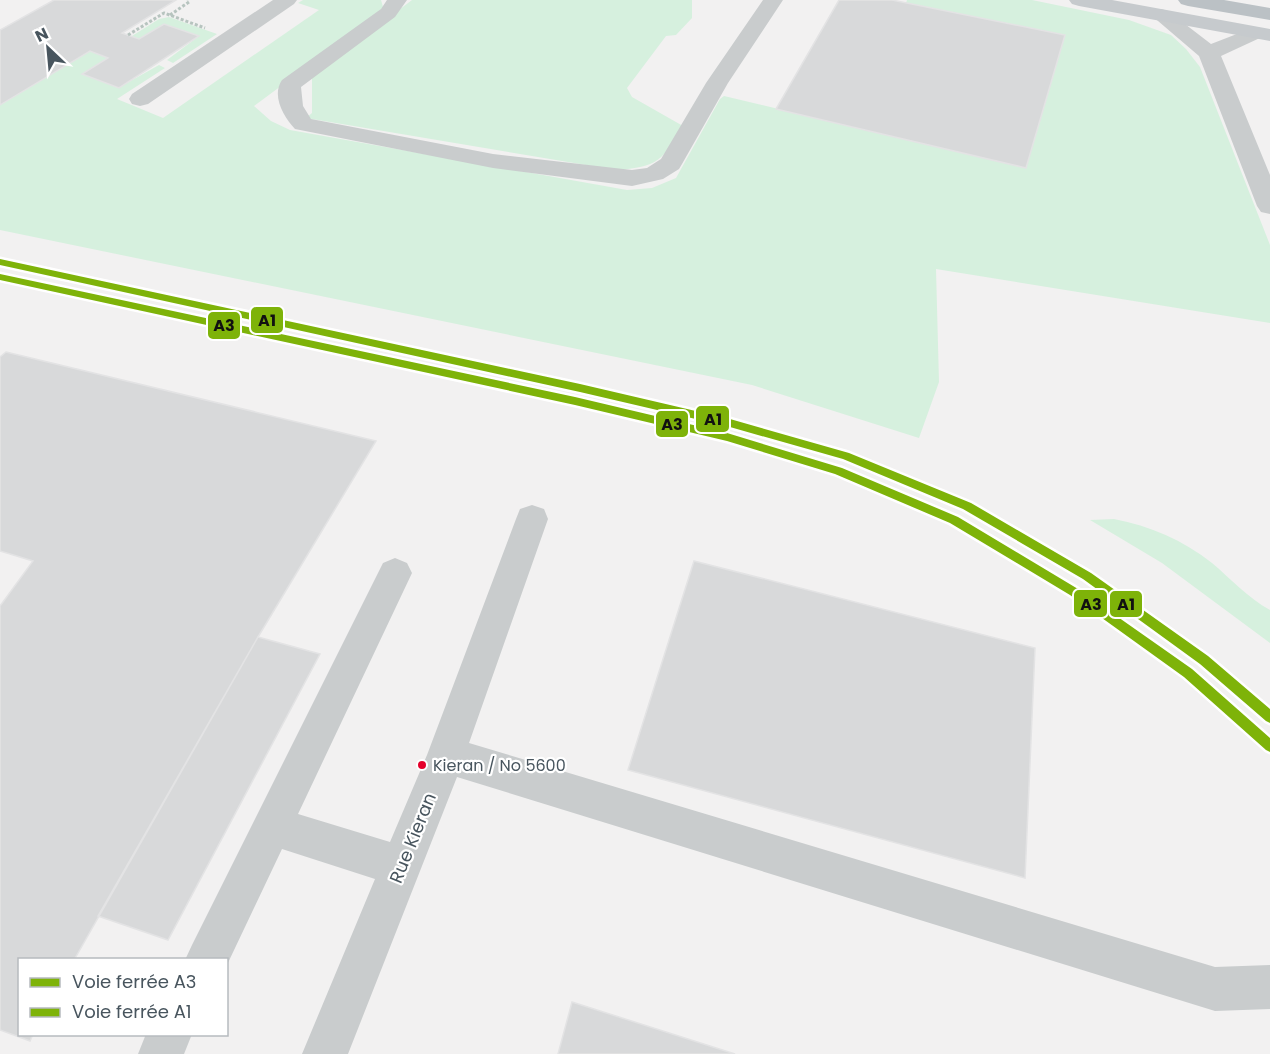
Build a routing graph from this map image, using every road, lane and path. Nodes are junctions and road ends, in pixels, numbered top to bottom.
1 (188, 0) edge
2 (287, 0) edge
3 (397, 0) edge
4 (773, 0) edge
5 (1079, 0) edge
6 (1188, 0) edge
7 (1270, 14) edge
8 (170, 15) junction
9 (1161, 15) junction
10 (211, 29) dead end
11 (1262, 34) edge
12 (128, 35) dead end
13 (1209, 53) junction
14 (140, 99) dead end
15 (1270, 206) edge
16 (532, 519) dead end
17 (394, 573) dead end
18 (446, 755) junction
19 (271, 826) junction
20 (401, 866) junction
21 (208, 958) edge
22 (1270, 987) edge
23 (170, 1036) edge
24 (161, 1054) edge
25 (326, 1054) edge

1 - 8 path
2 - 14 street
3 - 4 street
5 - 9 main road
6 - 7 highway
8 - 10 path
8 - 12 path
9 - 11 main road
9 - 13 street
11 - 13 street
13 - 15 street
16 - 18 street, Rue Kieran
17 - 19 street
18 - 20 street, Rue Kieran
18 - 22 street
19 - 20 street
19 - 21 street
20 - 25 street, Rue Kieran
23 - 24 street

